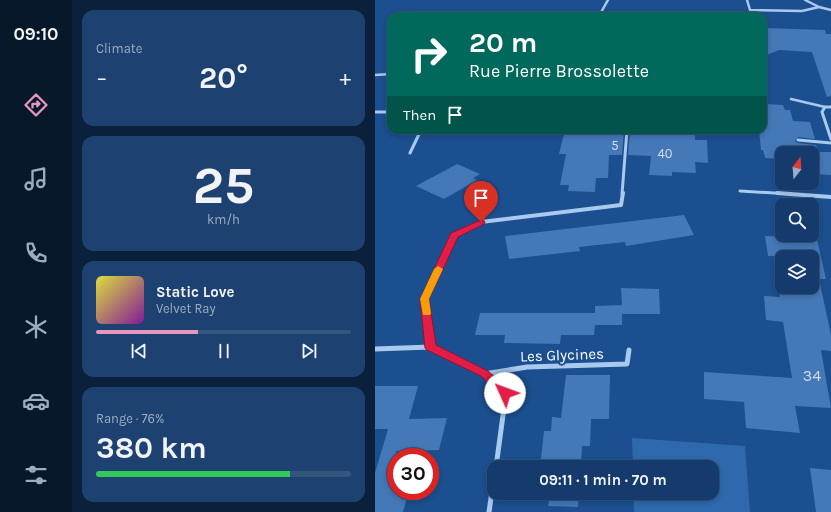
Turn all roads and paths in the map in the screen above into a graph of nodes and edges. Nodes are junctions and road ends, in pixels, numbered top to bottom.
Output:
1 (608, 0) edge
2 (747, 0) edge
3 (805, 0) edge
4 (819, 7) junction
5 (831, 10) edge
6 (601, 12) edge
7 (387, 74) edge
8 (375, 75) edge
9 (791, 99) dead end
10 (825, 107) junction
11 (831, 107) edge
12 (375, 112) edge
13 (387, 112) edge
14 (830, 133) edge
15 (419, 134) edge
16 (627, 134) edge
17 (799, 140) dead end
18 (831, 140) edge
19 (831, 143) edge
20 (410, 153) dead end
21 (740, 191) dead end
22 (831, 197) edge
23 (431, 348) junction
24 (375, 349) edge
25 (629, 350) dead end
26 (484, 374) junction
27 (496, 460) edge
28 (491, 500) edge
29 (489, 512) edge

1 - 6 street
2 - 4 street
3 - 4 street
4 - 5 street
7 - 8 street
9 - 10 lane
10 - 11 street
10 - 14 street
12 - 13 street
14 - 18 street
15 - 20 street
16 - 23 street
17 - 19 street
21 - 22 street
23 - 24 street
23 - 26 street
25 - 26 street, Les Glycines
26 - 27 street
28 - 29 street

